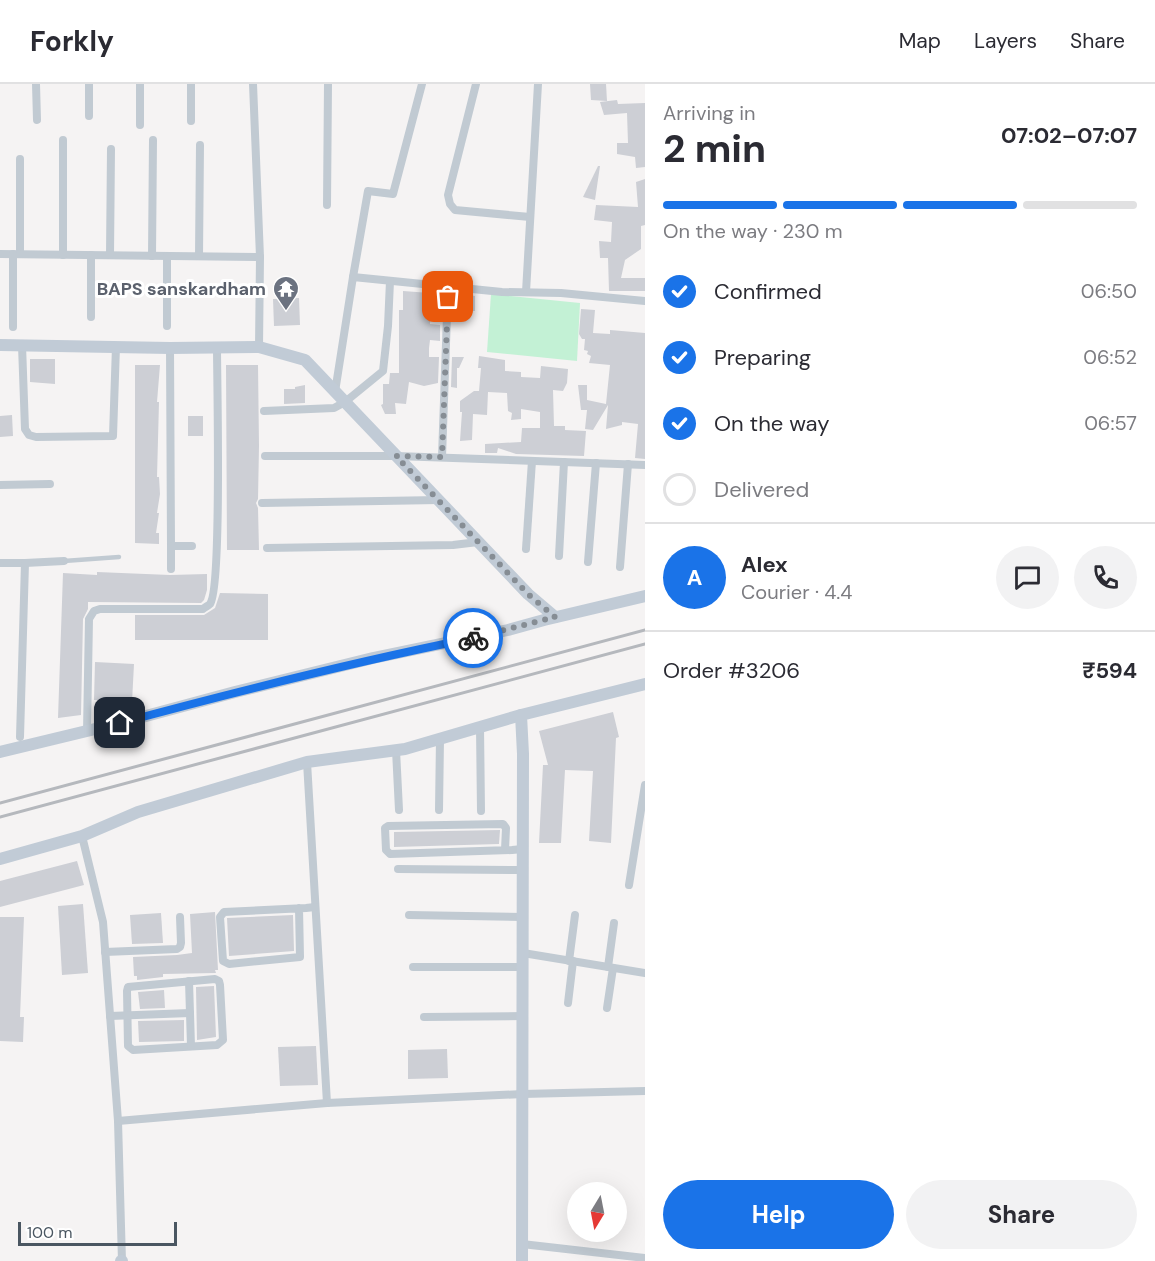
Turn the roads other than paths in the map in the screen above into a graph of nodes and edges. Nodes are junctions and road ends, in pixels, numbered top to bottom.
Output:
1 (36, 84) edge
2 (89, 84) edge
3 (140, 84) edge
4 (191, 84) edge
5 (252, 84) edge
6 (328, 84) edge
7 (422, 84) edge
8 (476, 84) edge
9 (538, 84) edge
10 (89, 116) dead end
11 (37, 120) dead end
12 (191, 121) dead end
13 (140, 125) dead end
14 (63, 140) dead end
15 (153, 140) dead end
16 (200, 145) dead end
17 (111, 149) dead end
18 (20, 159) dead end
19 (327, 205) dead end
20 (530, 217) junction
21 (0, 254) edge
22 (17, 254) junction
23 (63, 255) junction
24 (91, 255) junction
25 (111, 255) junction
26 (152, 256) junction
27 (167, 256) junction
28 (199, 256) junction
29 (260, 257) junction
30 (353, 277) junction
31 (390, 281) junction
32 (448, 287) junction
33 (526, 292) junction
34 (645, 301) edge
35 (91, 317) dead end
36 (167, 326) dead end
37 (13, 327) dead end
38 (0, 345) edge
39 (22, 345) junction
40 (116, 346) junction
41 (217, 347) junction
42 (259, 347) junction
43 (170, 348) junction
44 (335, 392) junction
45 (345, 402) junction
46 (264, 411) dead end
47 (265, 456) dead end
48 (396, 456) junction
49 (442, 457) junction
50 (532, 461) junction
51 (564, 462) junction
52 (596, 463) junction
53 (628, 464) junction
54 (645, 465) edge
55 (50, 484) dead end
56 (0, 485) edge
57 (439, 500) junction
58 (262, 503) dead end
59 (478, 542) junction
60 (171, 546) junction
61 (192, 546) dead end
62 (267, 548) dead end
63 (526, 549) dead end
64 (559, 556) dead end
65 (119, 557) dead end
66 (64, 561) joint
67 (588, 562) dead end
68 (0, 563) edge
69 (25, 563) junction
70 (620, 567) dead end
71 (171, 569) dead end
72 (645, 596) edge
73 (555, 617) junction
74 (645, 684) edge
75 (521, 715) junction
76 (480, 727) junction
77 (87, 731) junction
78 (20, 738) dead end
79 (440, 739) junction
80 (396, 750) junction
81 (0, 752) edge
82 (307, 762) junction
83 (645, 785) edge
84 (399, 810) dead end
85 (439, 810) dead end
86 (481, 811) dead end
87 (82, 836) junction
88 (523, 849) junction
89 (505, 850) junction
90 (0, 859) edge
91 (398, 869) dead end
92 (523, 870) junction
93 (629, 885) dead end
94 (315, 907) junction
95 (299, 908) junction
96 (409, 915) dead end
97 (575, 915) dead end
98 (180, 917) dead end
99 (523, 917) junction
100 (614, 923) dead end
101 (105, 952) junction
102 (523, 953) junction
103 (571, 961) junction
104 (413, 966) dead end
105 (523, 967) junction
106 (610, 968) junction
107 (645, 974) edge
108 (189, 981) junction
109 (568, 1003) dead end
110 (607, 1008) dead end
111 (190, 1013) junction
112 (110, 1016) junction
113 (127, 1016) junction
114 (523, 1016) junction
115 (424, 1017) dead end
116 (191, 1047) junction
117 (645, 1091) edge
118 (523, 1094) junction
119 (327, 1103) junction
120 (118, 1121) junction
121 (522, 1244) junction
122 (645, 1258) edge
123 (122, 1261) edge
124 (522, 1261) edge

1 - 11 street
2 - 10 street
3 - 13 street
4 - 12 street
5 - 29 street
6 - 19 street
7 - 30 street
8 - 20 street
9 - 20 street
14 - 23 street
15 - 26 street
16 - 28 street
17 - 25 street
18 - 22 street
20 - 33 street
21 - 22 street
22 - 23 street
22 - 37 street
23 - 24 street
24 - 25 street
24 - 35 street
25 - 26 street
26 - 27 street
27 - 28 street
27 - 36 street
28 - 29 street
29 - 42 street
30 - 31 street
30 - 44 street
31 - 32 street
31 - 45 street
32 - 33 street
32 - 49 street
33 - 34 street
38 - 39 street
39 - 40 street
39 - 40 street
40 - 43 street
41 - 42 street
41 - 43 street
41 - 77 street
42 - 44 street
43 - 60 street
44 - 45 street
45 - 46 street
45 - 48 street
47 - 48 street
48 - 49 street
48 - 57 street
49 - 50 street
50 - 51 street
50 - 63 street
51 - 52 street
51 - 64 street
52 - 53 street
52 - 67 street
53 - 54 street
53 - 70 street
55 - 56 street
57 - 58 street
57 - 59 street
59 - 62 street
59 - 73 street
60 - 61 street
60 - 71 street
65 - 66 lane
66 - 69 street
68 - 69 street
69 - 78 street
72 - 73 street
73 - 77 street
74 - 75 street
75 - 76 street
75 - 88 street
76 - 79 street
76 - 86 street
77 - 81 street
79 - 80 street
79 - 85 street
80 - 82 street
80 - 84 street
82 - 87 street
82 - 94 street
83 - 93 street
87 - 90 street
87 - 101 street
88 - 89 street
88 - 92 street
89 - 89 street
91 - 92 street
92 - 99 street
94 - 95 street
94 - 119 street
95 - 95 street
96 - 99 street
97 - 103 street
98 - 101 street
99 - 102 street
100 - 106 street
101 - 112 street
102 - 103 street
102 - 105 street
103 - 106 street
103 - 109 street
104 - 105 street
105 - 114 street
106 - 107 street
106 - 110 street
108 - 111 street
108 - 113 street
108 - 116 street
111 - 113 street
111 - 116 street
112 - 113 street
112 - 120 street
113 - 116 street
114 - 115 street
114 - 118 street
117 - 118 street
118 - 119 street
118 - 121 street
119 - 120 street
120 - 123 street
121 - 122 street
121 - 124 street

